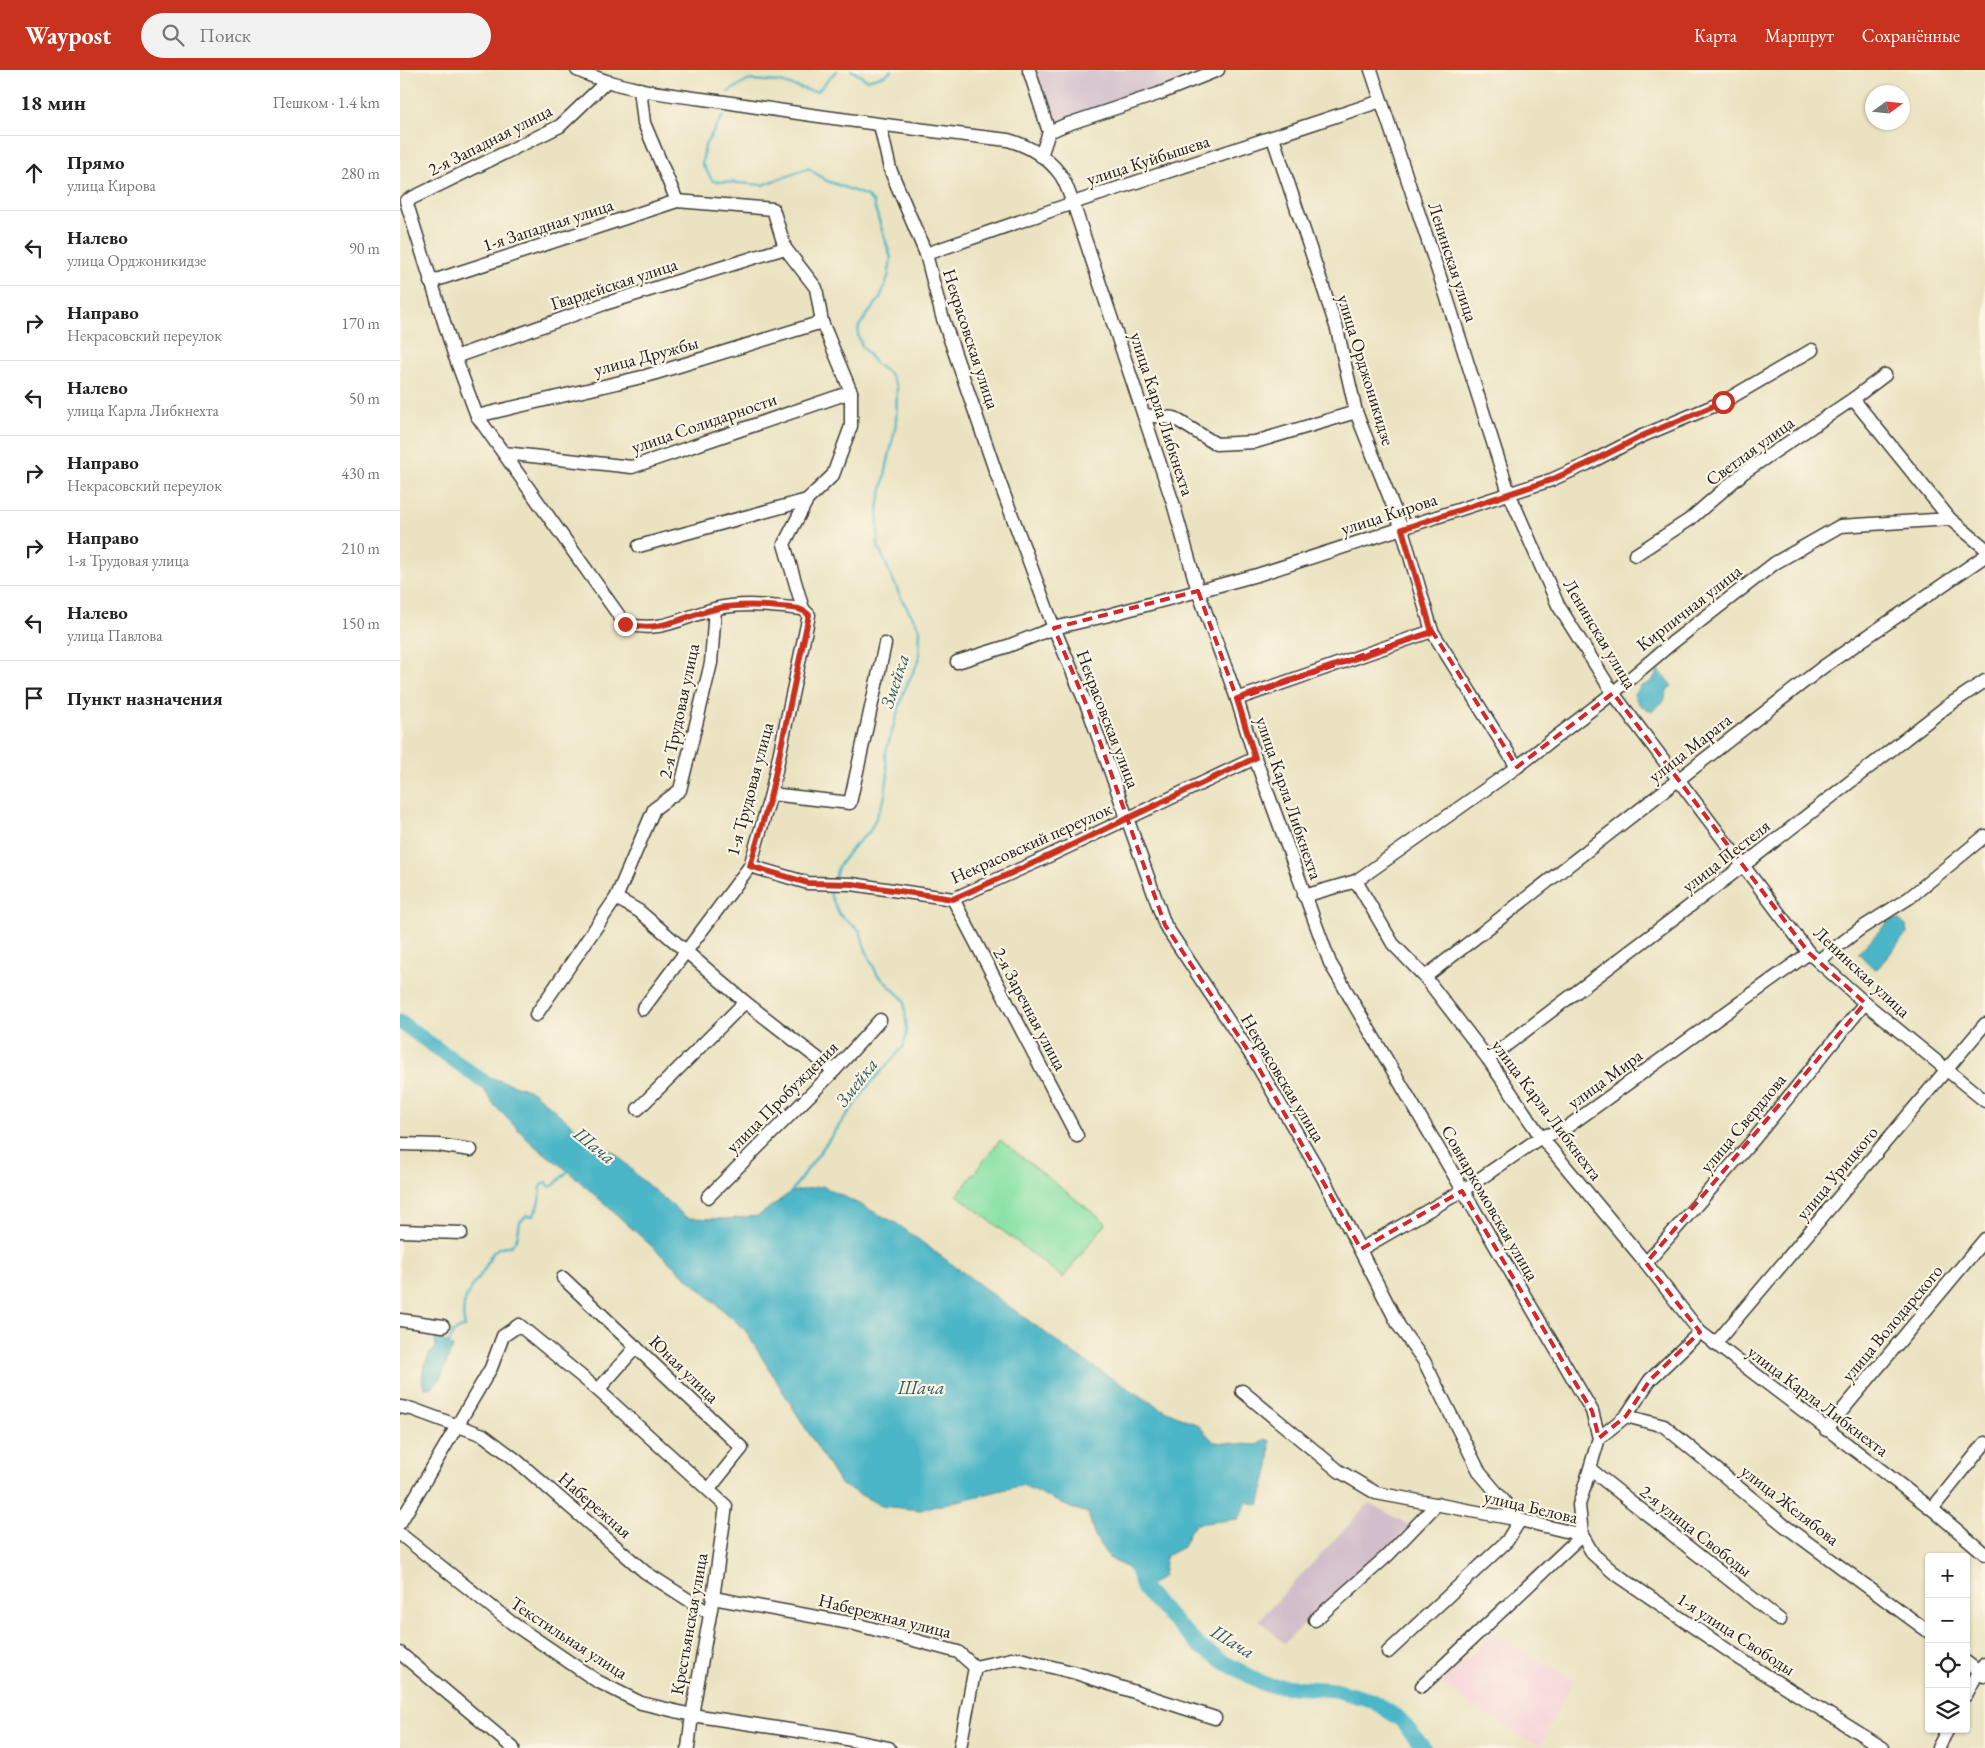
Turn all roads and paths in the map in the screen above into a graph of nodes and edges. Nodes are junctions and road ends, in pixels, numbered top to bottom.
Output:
1 (576, 70) edge
2 (1029, 70) edge
3 (1218, 70) edge
4 (1371, 70) edge
5 (606, 82) junction
6 (640, 89) junction
7 (1381, 101) junction
8 (880, 124) junction
9 (1049, 132) junction
10 (1273, 138) junction
11 (1041, 156) junction
12 (677, 201) junction
13 (1073, 202) junction
14 (785, 248) junction
15 (926, 254) junction
16 (430, 282) junction
17 (822, 322) junction
18 (1812, 350) dead end
19 (455, 357) junction
20 (1885, 375) dead end
21 (851, 392) junction
22 (1853, 399) junction
23 (1356, 412) junction
24 (1144, 415) junction
25 (477, 416) junction
26 (504, 453) junction
27 (1509, 493) junction
28 (807, 500) junction
29 (1950, 519) junction
30 (1402, 529) junction
31 (639, 546) dead end
32 (1985, 548) edge
33 (1635, 555) dead end
34 (1985, 556) edge
35 (1198, 591) junction
36 (715, 609) junction
37 (803, 609) junction
38 (1054, 628) junction
39 (1432, 632) junction
40 (885, 644) dead end
41 (957, 662) dead end
42 (1985, 681) edge
43 (1613, 693) junction
44 (1237, 699) junction
45 (1255, 758) junction
46 (1517, 767) junction
47 (1677, 780) junction
48 (771, 794) junction
49 (1127, 819) junction
50 (1985, 836) edge
51 (1744, 865) junction
52 (750, 866) junction
53 (1356, 881) junction
54 (1304, 896) junction
55 (616, 898) junction
56 (953, 899) junction
57 (687, 952) junction
58 (1813, 957) junction
59 (1425, 977) junction
60 (744, 1002) junction
61 (1865, 1003) junction
62 (643, 1009) dead end
63 (536, 1015) dead end
64 (880, 1020) dead end
65 (1985, 1024) edge
66 (1488, 1059) junction
67 (1948, 1070) junction
68 (834, 1071) junction
69 (1985, 1101) edge
70 (638, 1109) dead end
71 (1076, 1136) dead end
72 (1541, 1137) junction
73 (400, 1144) edge
74 (471, 1150) dead end
75 (1462, 1191) junction
76 (708, 1197) dead end
77 (400, 1231) edge
78 (461, 1233) dead end
79 (1985, 1238) edge
80 (1361, 1249) junction
81 (1646, 1263) junction
82 (563, 1278) dead end
83 (400, 1320) edge
84 (444, 1326) dead end
85 (1700, 1332) junction
86 (1716, 1344) junction
87 (636, 1347) junction
88 (598, 1390) junction
89 (1242, 1390) dead end
90 (400, 1407) edge
91 (1626, 1416) junction
92 (458, 1424) junction
93 (1826, 1430) junction
94 (1599, 1438) junction
95 (1985, 1443) edge
96 (1590, 1469) junction
97 (709, 1489) junction
98 (1437, 1504) junction
99 (1932, 1509) junction
100 (1520, 1520) junction
101 (400, 1523) edge
102 (400, 1534) edge
103 (1582, 1535) junction
104 (1985, 1554) edge
105 (713, 1598) junction
106 (709, 1613) junction
107 (1315, 1620) dead end
108 (1780, 1620) dead end
109 (1925, 1629) edge
110 (1388, 1652) dead end
111 (400, 1653) edge
112 (1970, 1664) edge
113 (974, 1666) junction
114 (1983, 1671) edge
115 (1422, 1686) dead end
116 (1970, 1689) edge
117 (692, 1715) junction
118 (1214, 1718) dead end
119 (1946, 1733) edge
120 (513, 1748) edge
121 (688, 1748) edge
122 (889, 1748) edge
123 (960, 1748) edge
124 (1883, 1748) edge
125 (1938, 1748) edge

1 - 5 street, улица Карла Либкнехта
2 - 9 street
3 - 9 street
4 - 7 street, Ленинская улица
5 - 6 street, улица Карла Либкнехта
5 - 16 street, 2-я Западная улица
6 - 8 street, улица Карла Либкнехта
6 - 12 street
7 - 10 street, улица Куйбышева
7 - 27 street, Ленинская улица
8 - 11 street, улица Карла Либкнехта
8 - 15 street, Некрасовская улица
9 - 11 street
10 - 13 street, улица Куйбышева
10 - 23 street, улица Орджоникидзе
11 - 13 street, улица Карла Либкнехта
12 - 14 street
12 - 16 street, 1-я Западная улица
13 - 15 street, улица Куйбышева
13 - 24 street, улица Карла Либкнехта
14 - 17 street
14 - 19 street, Гвардейская улица
15 - 38 street, Некрасовская улица
16 - 19 street
17 - 21 street
17 - 25 street, улица Дружбы
18 - 27 street, улица Кирова
19 - 25 street
20 - 22 street, Светлая улица
21 - 26 street, улица Солидарности
21 - 28 street
22 - 29 street
22 - 33 street, Светлая улица
23 - 24 street
23 - 30 street, улица Орджоникидзе
24 - 35 street, улица Карла Либкнехта
25 - 26 street
26 - 36 street
27 - 30 street, улица Кирова
27 - 43 street, Ленинская улица
28 - 31 street
28 - 37 street
29 - 32 street
29 - 43 street, Кирпичная улица
30 - 35 street, улица Кирова
30 - 39 street, улица Орджоникидзе
34 - 47 street, улица Марата
35 - 38 street, улица Кирова
35 - 44 street, улица Карла Либкнехта
36 - 37 street
36 - 55 street, 2-я Трудовая улица
37 - 48 street, 1-я Трудовая улица
38 - 41 street, улица Кирова
38 - 49 street, Некрасовская улица
39 - 44 street
39 - 46 street, улица Орджоникидзе
40 - 48 street
42 - 51 street, улица Пестеля
43 - 46 street, Кирпичная улица
43 - 47 street, Ленинская улица
44 - 45 street, улица Карла Либкнехта
45 - 49 street, Некрасовский переулок
45 - 54 street, улица Карла Либкнехта
46 - 53 street, Кирпичная улица
47 - 51 street, Ленинская улица
47 - 59 street, улица Марата
48 - 52 street, 1-я Трудовая улица
49 - 56 street, Некрасовский переулок
49 - 80 street, Некрасовская улица
50 - 58 street, улица Мира
51 - 58 street, Ленинская улица
51 - 66 street, улица Пестеля
52 - 56 street, Некрасовский переулок
52 - 57 street, 1-я Трудовая улица
53 - 54 street, улица Карла Либкнехта
53 - 59 street, улица Карла Либкнехта
54 - 75 street, Совнаркомовская улица
55 - 57 street
55 - 63 street, 2-я Трудовая улица
56 - 71 street, 2-я Заречная улица
57 - 60 street
57 - 62 street, 1-я Трудовая улица
58 - 61 street, Ленинская улица
58 - 72 street, улица Мира
59 - 66 street, улица Карла Либкнехта
60 - 68 street
60 - 70 street
61 - 67 street, Ленинская улица
61 - 81 street, улица Свердлова
64 - 68 street, улица Пробуждения
65 - 67 street, улица Урицкого
66 - 72 street, улица Карла Либкнехта
67 - 69 street, Ленинская улица
67 - 86 street, улица Урицкого
68 - 76 street, улица Пробуждения
72 - 75 street, улица Мира
72 - 81 street, улица Карла Либкнехта
73 - 74 street
75 - 80 street, улица Мира
75 - 94 street, Совнаркомовская улица
77 - 78 street
79 - 93 street, улица Володарского
80 - 100 street, Некрасовская улица
81 - 85 street, улица Карла Либкнехта
82 - 87 street, Юная улица
83 - 84 street
85 - 86 street, улица Карла Либкнехта
85 - 91 street
86 - 93 street, улица Карла Либкнехта
87 - 88 street
87 - 97 street, Юная улица
88 - 92 street
88 - 97 street
89 - 98 street, улица Белова
90 - 92 street, Набережная
91 - 94 street
91 - 109 street, улица Желябова
92 - 101 street
92 - 106 street, Набережная
93 - 99 street, улица Карла Либкнехта
94 - 96 street
95 - 99 street
96 - 103 street
96 - 108 street, 2-я улица Свободы
97 - 105 street, Крестьянская улица
98 - 100 street, улица Белова
98 - 107 street
99 - 104 street, улица Карла Либкнехта
100 - 103 street, улица Белова
100 - 110 street
102 - 117 street, Текстильная улица
103 - 115 street, улица Белова
103 - 124 street, 1-я улица Свободы
105 - 106 street, Крестьянская улица
105 - 113 street, Набережная улица
106 - 117 street, Крестьянская улица
111 - 120 street
112 - 114 street
113 - 118 street
113 - 123 street
114 - 116 street
117 - 121 street, Крестьянская улица
117 - 122 street, Текстильная улица
119 - 125 street

